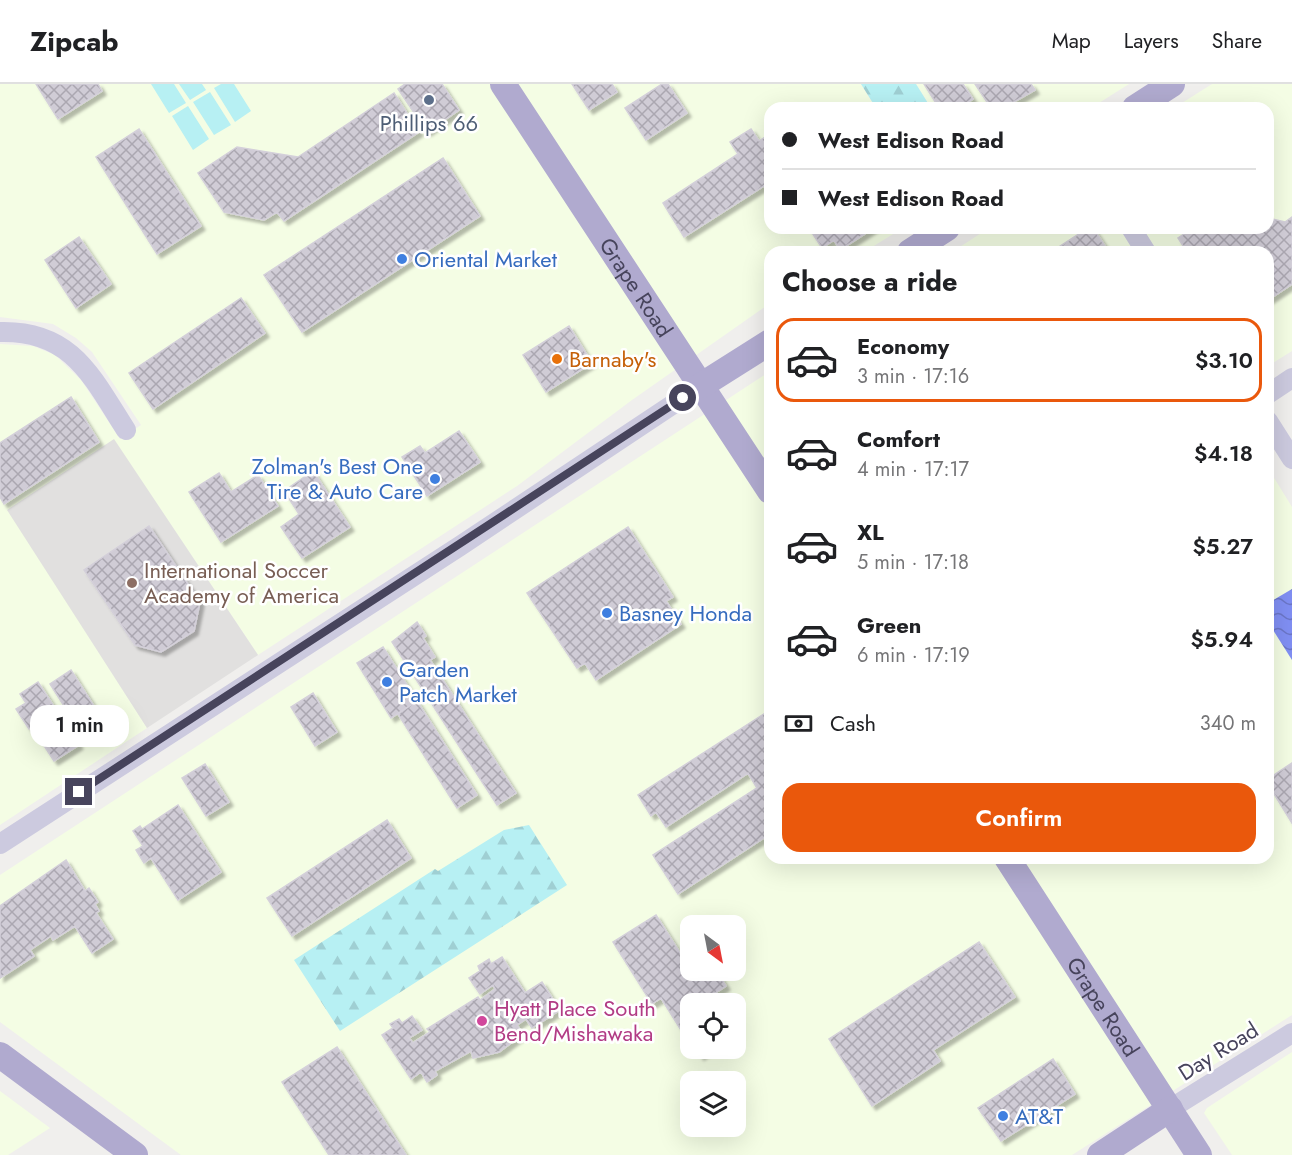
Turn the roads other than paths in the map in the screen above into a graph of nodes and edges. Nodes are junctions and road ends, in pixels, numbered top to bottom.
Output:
1 (503, 84) edge
2 (1172, 84) edge
3 (1144, 102) edge
4 (938, 234) edge
5 (919, 246) edge
6 (0, 332) edge
7 (764, 346) edge
8 (1292, 378) edge
9 (702, 385) junction
10 (1274, 390) edge
11 (126, 430) dead end
12 (1274, 430) edge
13 (1292, 459) edge
14 (764, 482) edge
15 (0, 844) edge
16 (1011, 864) edge
17 (1292, 1033) edge
18 (0, 1055) edge
19 (1170, 1109) junction
20 (135, 1155) edge
21 (1100, 1155) edge
22 (1199, 1155) edge

1 - 9 main road, Grape Road
2 - 3 main road
4 - 5 main road
6 - 11 street
7 - 9 main road
8 - 10 street
9 - 14 main road, Grape Road
9 - 15 street
12 - 13 street
16 - 19 main road, Grape Road
17 - 19 street, Day Road
18 - 20 main road
19 - 21 main road
19 - 22 main road, Grape Road

